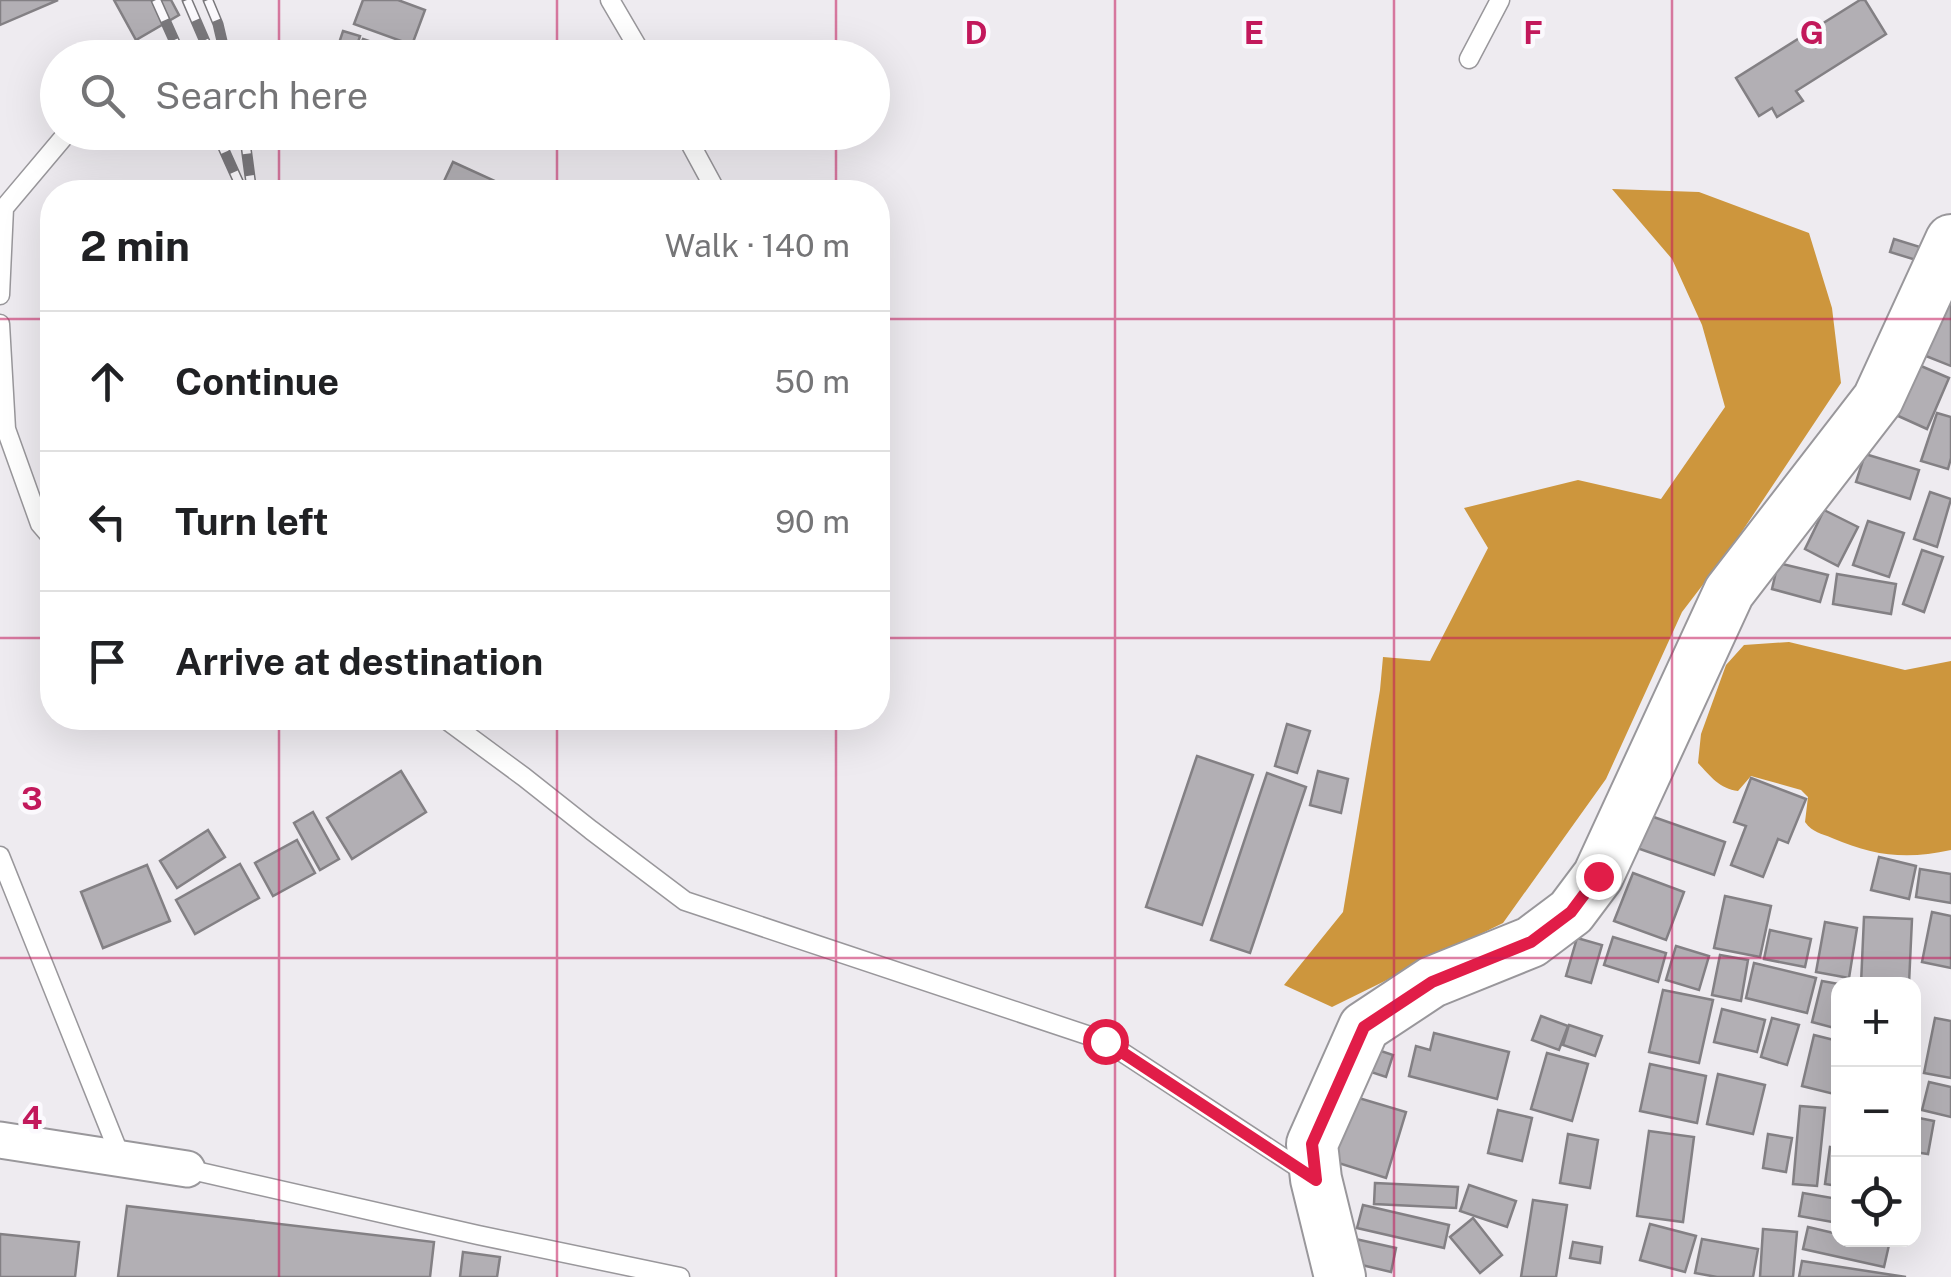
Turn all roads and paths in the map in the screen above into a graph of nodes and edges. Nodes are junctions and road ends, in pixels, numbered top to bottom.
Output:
1 (610, 0) edge
2 (1500, 0) edge
3 (633, 40) edge
4 (1469, 59) dead end
5 (53, 150) edge
6 (694, 150) edge
7 (710, 180) edge
8 (1951, 240) edge
9 (0, 295) edge
10 (0, 324) edge
11 (40, 524) edge
12 (461, 730) edge
13 (0, 856) edge
14 (0, 1140) edge
15 (120, 1158) junction
16 (187, 1169) joint
17 (1316, 1180) junction
18 (680, 1277) edge
19 (1340, 1277) edge

1 - 3 lane
2 - 4 lane
5 - 9 lane
6 - 7 lane
8 - 17 street
10 - 11 lane
12 - 17 lane
13 - 15 lane
14 - 15 street
15 - 16 street
16 - 18 lane
17 - 19 street

